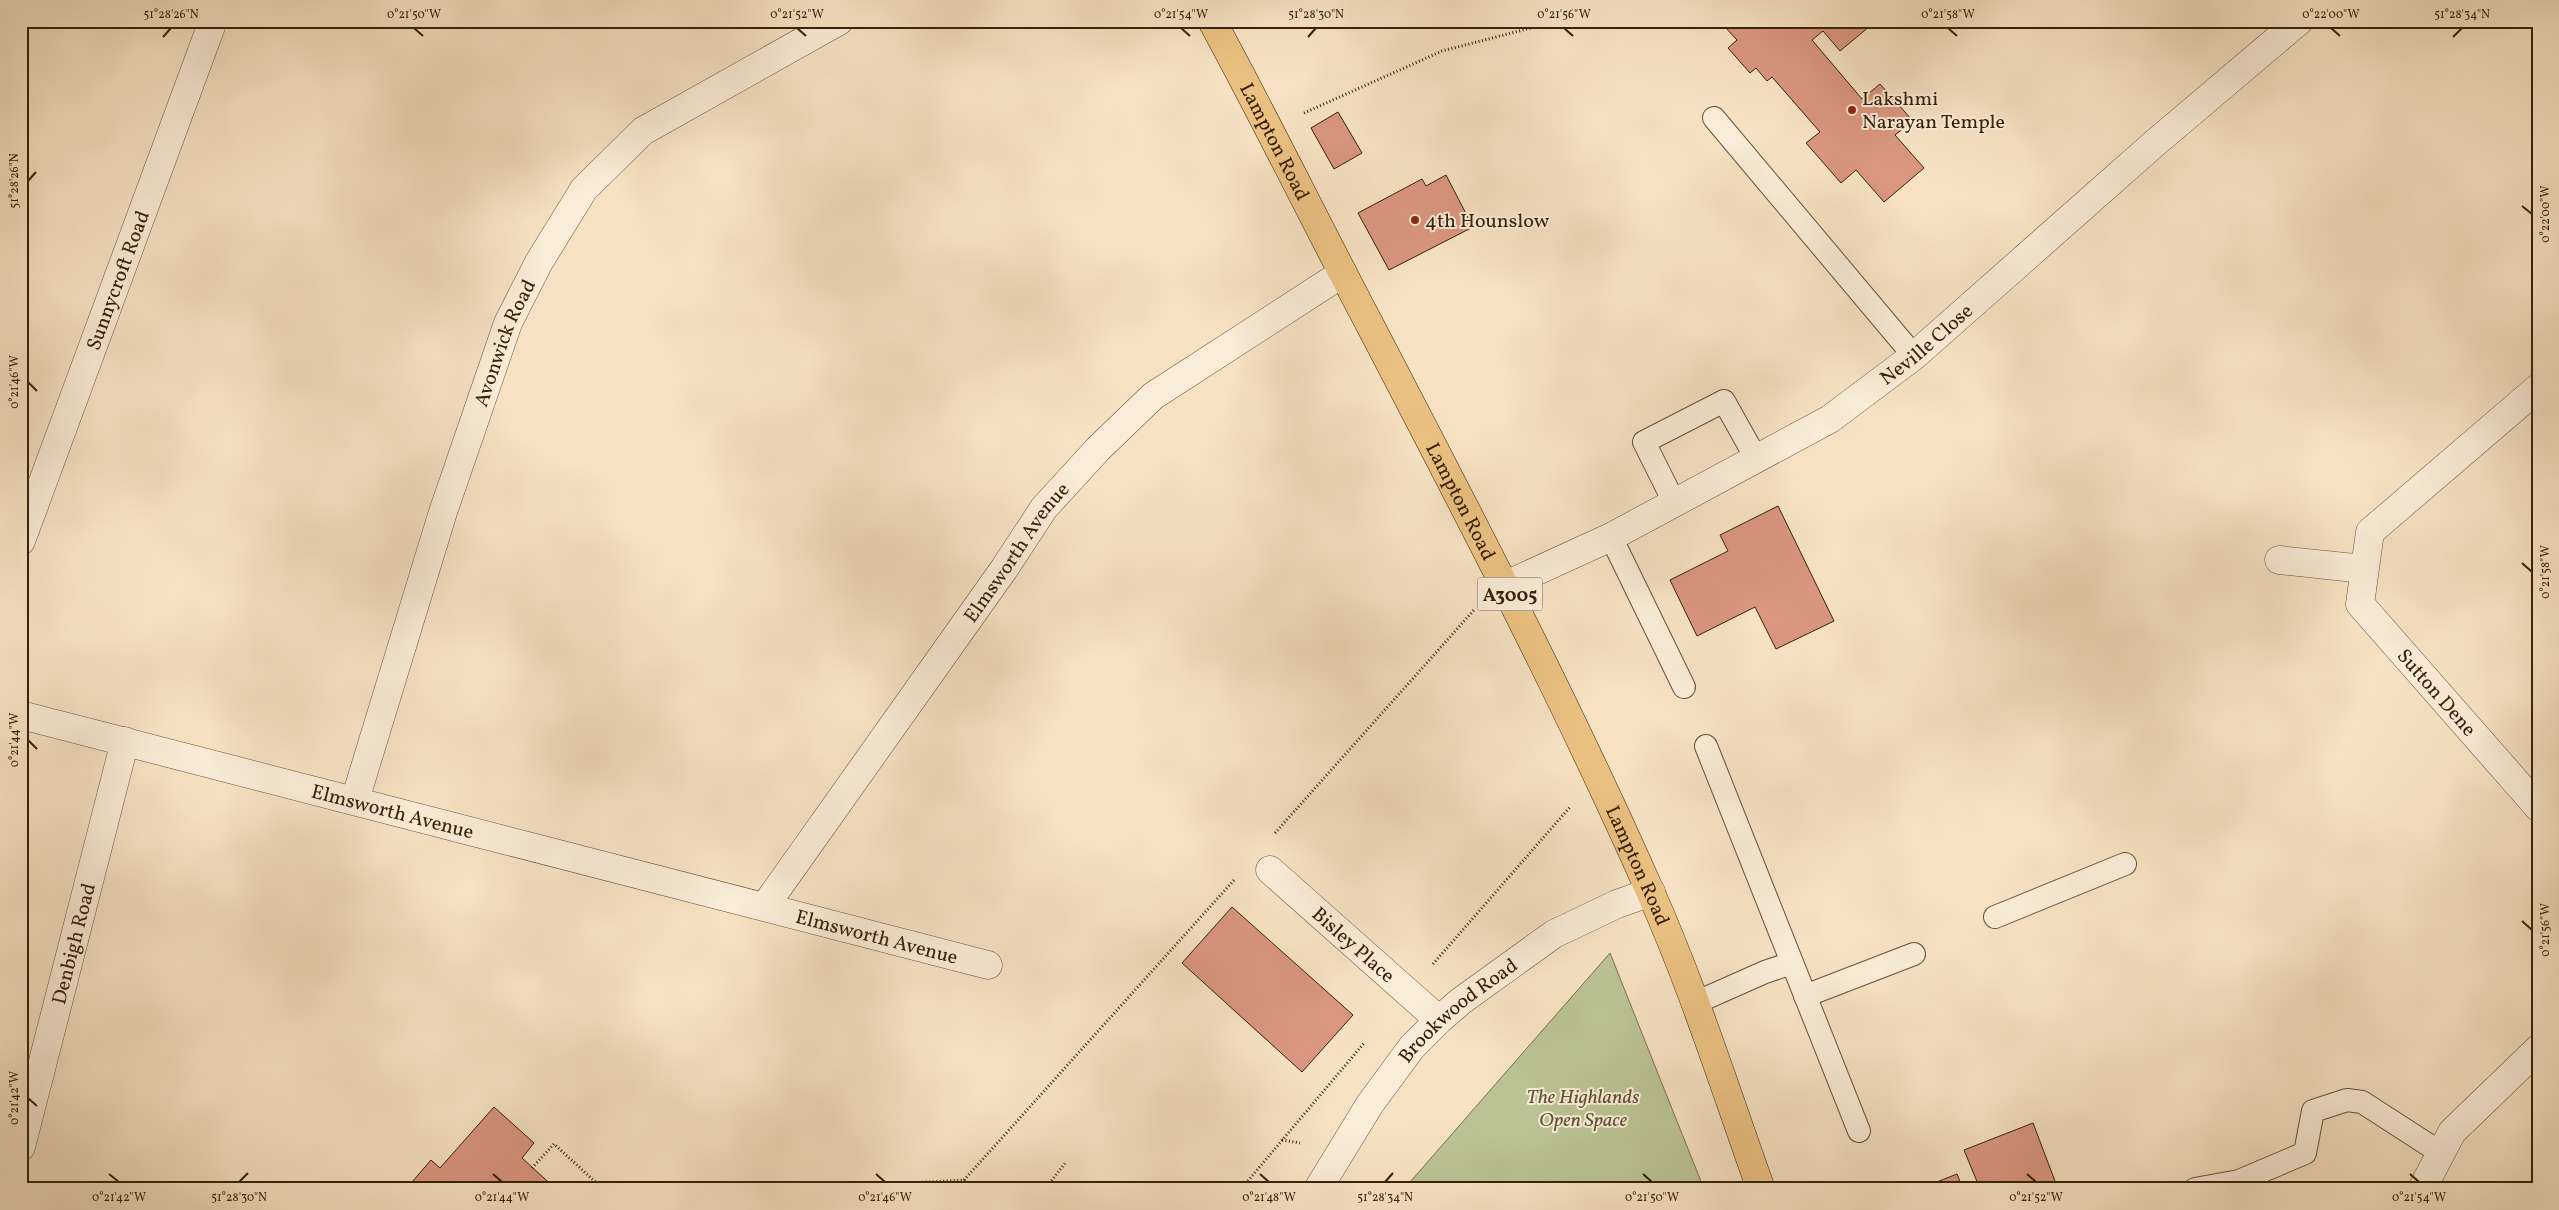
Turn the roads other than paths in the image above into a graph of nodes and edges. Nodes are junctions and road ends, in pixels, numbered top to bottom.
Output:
1 (213, 21) edge
2 (839, 21) edge
3 (1212, 21) edge
4 (2295, 22) edge
5 (1714, 118) dead end
6 (1343, 273) junction
7 (1914, 356) junction
8 (2538, 388) edge
9 (1757, 460) junction
10 (1675, 504) junction
11 (1611, 537) junction
12 (21, 541) edge
13 (2279, 560) dead end
14 (2364, 569) junction
15 (1506, 585) junction
16 (1684, 687) dead end
17 (21, 715) edge
18 (125, 741) junction
19 (1706, 746) dead end
20 (355, 800) junction
21 (2538, 807) edge
22 (2125, 864) dead end
23 (1270, 870) dead end
24 (1651, 892) junction
25 (765, 906) junction
26 (1995, 917) dead end
27 (1914, 954) dead end
28 (1792, 963) junction
29 (988, 965) dead end
30 (1805, 996) junction
31 (1695, 1003) junction
32 (1439, 1020) junction
33 (2538, 1049) edge
34 (1859, 1131) dead end
35 (21, 1147) edge
36 (2441, 1153) junction
37 (1318, 1189) edge
38 (1761, 1189) edge
39 (2195, 1189) edge
40 (2422, 1189) edge

1 - 12 street, Sunnycroft Road
2 - 20 street, Avonwick Road
3 - 6 main road, Lampton Road / A3005
4 - 7 street, Neville Close
5 - 7 lane
6 - 15 main road, Lampton Road / A3005
6 - 25 street, Elmsworth Avenue
7 - 9 street, Neville Close
8 - 14 street, Sutton Dene
9 - 10 street, Neville Close
9 - 10 lane
10 - 11 street, Neville Close
11 - 15 street, Neville Close
11 - 16 lane
13 - 14 street
14 - 21 street, Sutton Dene
15 - 24 main road, Lampton Road / A3005
17 - 18 street, Elmsworth Avenue
18 - 20 street, Elmsworth Avenue
18 - 35 street, Denbigh Road
19 - 28 lane
20 - 25 street, Elmsworth Avenue
22 - 26 lane
23 - 32 street, Bisley Place
24 - 31 main road, Lampton Road / A3005
24 - 32 street, Brookwood Road
25 - 29 street, Elmsworth Avenue
27 - 30 lane
28 - 30 lane
28 - 31 lane
30 - 34 lane
31 - 38 main road, Lampton Road / A3005
32 - 37 street, Brookwood Road
33 - 36 street
36 - 39 lane
36 - 40 street

